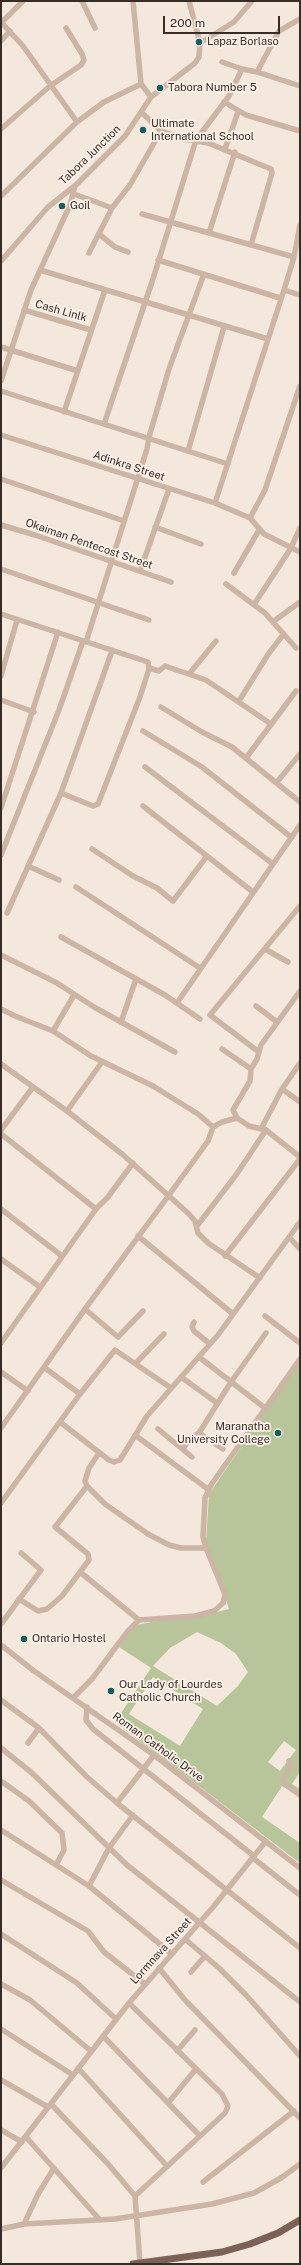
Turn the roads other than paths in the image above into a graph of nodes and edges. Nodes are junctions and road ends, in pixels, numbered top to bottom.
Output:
1 (23, 1) edge
2 (82, 1) edge
3 (133, 1) edge
4 (188, 1) edge
5 (252, 1) edge
6 (300, 19) edge
7 (1, 22) edge
8 (66, 28) dead end
9 (95, 28) dead end
10 (10, 31) junction
11 (1, 42) edge
12 (200, 43) junction
13 (222, 62) dead end
14 (242, 69) junction
15 (257, 72) junction
16 (141, 84) junction
17 (50, 86) junction
18 (300, 86) edge
19 (151, 97) junction
20 (224, 102) junction
21 (141, 112) junction
22 (238, 112) junction
23 (77, 122) junction
24 (1, 129) edge
25 (161, 131) junction
26 (300, 131) edge
27 (196, 140) junction
28 (225, 149) junction
29 (235, 152) junction
30 (76, 185) junction
31 (74, 194) junction
32 (1, 196) edge
33 (112, 208) junction
34 (142, 214) dead end
35 (170, 220) junction
36 (300, 225) edge
37 (209, 233) junction
38 (99, 234) junction
39 (251, 245) junction
40 (128, 252) dead end
41 (89, 253) dead end
42 (294, 257) junction
43 (158, 260) junction
44 (1, 261) edge
45 (40, 270) junction
46 (204, 274) junction
47 (105, 290) junction
48 (284, 290) junction
49 (300, 295) edge
50 (280, 298) junction
51 (146, 300) junction
52 (24, 310) junction
53 (188, 314) junction
54 (224, 327) junction
55 (91, 330) junction
56 (268, 339) junction
57 (1, 347) edge
58 (12, 351) junction
59 (78, 371) junction
60 (1, 381) edge
61 (300, 386) edge
62 (1, 391) edge
63 (64, 412) junction
64 (104, 424) junction
65 (1, 435) edge
66 (149, 437) junction
67 (188, 451) junction
68 (228, 464) junction
69 (1, 479) edge
70 (136, 480) junction
71 (169, 489) junction
72 (215, 503) junction
73 (250, 518) junction
74 (124, 521) junction
75 (1, 525) edge
76 (155, 527) junction
77 (300, 528) edge
78 (258, 529) junction
79 (201, 544) dead end
80 (290, 548) junction
81 (300, 552) edge
82 (111, 561) junction
83 (1, 569) edge
84 (140, 571) junction
85 (234, 573) dead end
86 (171, 582) dead end
87 (226, 584) dead end
88 (99, 601) junction
89 (300, 602) edge
90 (255, 603) junction
91 (1, 614) edge
92 (17, 620) junction
93 (149, 620) dead end
94 (274, 621) junction
95 (58, 632) junction
96 (283, 635) junction
97 (85, 641) junction
98 (216, 641) dead end
99 (296, 648) dead end
100 (112, 651) junction
101 (150, 668) junction
102 (189, 674) junction
103 (1, 676) edge
104 (296, 691) dead end
105 (1, 700) edge
106 (239, 701) junction
107 (161, 707) dead end
108 (34, 712) junction
109 (271, 724) junction
110 (143, 731) dead end
111 (300, 754) edge
112 (246, 758) junction
113 (145, 767) dead end
114 (277, 782) junction
115 (62, 793) junction
116 (300, 802) edge
117 (143, 806) dead end
118 (1, 808) edge
119 (300, 826) edge
120 (291, 837) junction
121 (92, 849) dead end
122 (1, 856) edge
123 (207, 856) junction
124 (273, 864) junction
125 (28, 866) junction
126 (59, 880) dead end
127 (76, 887) dead end
128 (253, 892) junction
129 (300, 906) edge
130 (7, 913) dead end
131 (298, 914) edge
132 (61, 937) dead end
133 (265, 949) junction
134 (1, 955) edge
135 (288, 962) dead end
136 (200, 968) junction
137 (136, 979) junction
138 (300, 991) edge
139 (74, 995) junction
140 (177, 1003) junction
141 (256, 1006) dead end
142 (1, 1009) edge
143 (200, 1020) dead end
144 (121, 1022) junction
145 (276, 1022) junction
146 (53, 1031) junction
147 (222, 1049) dead end
148 (175, 1052) dead end
149 (259, 1052) junction
150 (102, 1062) junction
151 (300, 1063) edge
152 (1, 1064) edge
153 (251, 1069) junction
154 (33, 1087) junction
155 (282, 1089) junction
156 (300, 1102) edge
157 (67, 1111) junction
158 (237, 1118) junction
159 (213, 1128) junction
160 (1, 1130) edge
161 (264, 1130) junction
162 (1, 1134) edge
163 (300, 1158) edge
164 (133, 1163) junction
165 (170, 1196) junction
166 (1, 1209) edge
167 (96, 1209) junction
168 (300, 1222) edge
169 (197, 1226) junction
170 (138, 1236) junction
171 (289, 1237) junction
172 (300, 1249) edge
173 (62, 1256) junction
174 (225, 1256) junction
175 (1, 1259) edge
176 (260, 1278) junction
177 (40, 1287) junction
178 (85, 1309) junction
179 (142, 1312) dead end
180 (233, 1314) junction
181 (265, 1316) dead end
182 (194, 1322) dead end
183 (266, 1333) dead end
184 (164, 1334) dead end
185 (1, 1343) edge
186 (300, 1343) edge
187 (210, 1344) junction
188 (199, 1357) junction
189 (300, 1359) edge
190 (136, 1363) junction
191 (45, 1368) junction
192 (1, 1372) edge
193 (182, 1377) junction
194 (231, 1382) junction
195 (171, 1388) junction
196 (28, 1391) junction
197 (80, 1394) junction
198 (217, 1403) junction
199 (265, 1408) junction
200 (60, 1422) junction
201 (1, 1428) edge
202 (158, 1429) dead end
203 (199, 1432) junction
204 (135, 1435) junction
205 (183, 1449) junction
206 (223, 1449) dead end
207 (99, 1453) junction
208 (192, 1457) dead end
209 (87, 1486) junction
210 (209, 1490) junction
211 (1, 1504) edge
212 (206, 1548) junction
213 (21, 1553) dead end
214 (80, 1572) junction
215 (19, 1599) junction
216 (139, 1620) junction
217 (1, 1624) edge
218 (1, 1645) edge
219 (74, 1697) junction
220 (1, 1700) edge
221 (87, 1708) junction
222 (39, 1728) junction
223 (28, 1743) dead end
224 (1, 1748) edge
225 (154, 1755) junction
226 (289, 1761) dead end
227 (143, 1768) junction
228 (1, 1781) edge
229 (300, 1794) edge
230 (117, 1803) junction
231 (133, 1815) junction
232 (1, 1830) edge
233 (266, 1841) junction
234 (109, 1848) junction
235 (254, 1857) junction
236 (56, 1865) junction
237 (300, 1867) edge
238 (1, 1880) edge
239 (89, 1886) junction
240 (228, 1890) junction
241 (300, 1895) edge
242 (200, 1921) junction
243 (1, 1934) edge
244 (185, 1939) junction
245 (300, 1948) edge
246 (172, 1954) junction
247 (205, 1956) junction
248 (159, 1968) junction
249 (191, 1972) dead end
250 (1, 1984) edge
251 (144, 1984) junction
252 (300, 2002) edge
253 (129, 2003) junction
254 (116, 2019) junction
255 (1, 2029) edge
256 (195, 2030) dead end
257 (103, 2036) junction
258 (91, 2051) junction
259 (177, 2051) junction
260 (300, 2056) edge
261 (78, 2068) junction
262 (196, 2069) junction
263 (73, 2075) junction
264 (1, 2080) edge
265 (168, 2103) junction
266 (49, 2106) junction
267 (294, 2111) junction
268 (300, 2118) edge
269 (1, 2130) edge
270 (200, 2136) junction
271 (24, 2140) junction
272 (300, 2164) edge
273 (166, 2166) junction
274 (1, 2168) edge
275 (54, 2168) junction
276 (203, 2182) dead end
277 (135, 2196) junction
278 (135, 2216) junction
279 (100, 2220) junction
280 (300, 2220) edge
281 (24, 2224) junction
282 (1, 2229) edge
283 (156, 2263) edge
284 (137, 2264) edge

1 - 7 street
2 - 9 street
3 - 16 street
4 - 12 street
5 - 12 street
6 - 15 street
7 - 10 street
8 - 17 street
10 - 11 street
10 - 17 street
12 - 19 street, Tabora Junction
13 - 14 street
14 - 15 street
14 - 20 street
15 - 18 street
16 - 19 street
16 - 23 street
17 - 23 street
17 - 24 street
19 - 21 street, Tabora Junction
20 - 22 street
20 - 27 street
21 - 25 street
21 - 30 street, Tabora Junction
22 - 26 street
22 - 28 street
23 - 32 street
25 - 27 street
25 - 33 street
27 - 28 street
27 - 35 street
28 - 29 street
29 - 37 street
29 - 39 street
30 - 31 street
30 - 44 street, Tabora Junction
31 - 33 street
31 - 45 street
33 - 38 street
34 - 35 street
35 - 37 street
35 - 43 street
36 - 42 street
37 - 39 street
38 - 40 street
38 - 41 street
39 - 42 street
42 - 48 street
43 - 46 street
43 - 51 street
45 - 47 street
45 - 52 street
46 - 50 street
46 - 53 street
47 - 51 street
47 - 55 street
48 - 49 street
48 - 50 street
50 - 56 street
51 - 53 street
51 - 64 street
52 - 55 street, Cash Linlk
52 - 58 street
53 - 54 street
53 - 66 street
54 - 56 street
54 - 67 street
55 - 59 street
56 - 68 street
57 - 58 street
58 - 59 street
58 - 60 street
59 - 63 street
61 - 73 street
62 - 63 street
63 - 64 street
64 - 66 street
65 - 70 street, Adinkra Street
66 - 67 street
66 - 70 street
67 - 68 street
68 - 72 street
69 - 74 street
70 - 71 street, Adinkra Street
70 - 74 street
71 - 72 street, Adinkra Street
71 - 76 street
72 - 73 street, Adinkra Street
73 - 78 street
74 - 82 street
75 - 82 street, Okaiman Pentecost Street
76 - 79 street
76 - 84 street
77 - 80 street
78 - 80 street
78 - 85 street
80 - 81 street
80 - 90 street
82 - 84 street, Okaiman Pentecost Street
82 - 88 street
83 - 88 street
84 - 86 street, Okaiman Pentecost Street
87 - 90 street
88 - 93 street
88 - 97 street
89 - 94 street
90 - 94 street
91 - 92 street
92 - 95 street
92 - 103 street
94 - 96 street
95 - 97 street
95 - 108 street
96 - 99 street
96 - 106 street
97 - 100 street
97 - 122 street
98 - 102 street
100 - 101 street
100 - 115 street
101 - 102 street
101 - 115 street
102 - 106 street
104 - 109 street
105 - 108 street
106 - 109 street
107 - 112 street
108 - 118 street
109 - 112 street
110 - 120 street
111 - 114 street
112 - 114 street
113 - 124 street
114 - 116 street
115 - 125 street
117 - 123 street
119 - 120 street
120 - 124 street
121 - 123 street
123 - 128 street
124 - 128 street
125 - 126 street
125 - 130 street
127 - 136 street
128 - 136 street
129 - 131 street
131 - 133 street
132 - 137 street
133 - 135 street
133 - 149 street
134 - 139 street
136 - 140 street
137 - 140 street
137 - 144 street
138 - 145 street
139 - 144 street
139 - 146 street
140 - 143 street
141 - 145 street
142 - 146 street
144 - 148 street
145 - 149 street
146 - 150 street
147 - 153 street
149 - 153 street
150 - 157 street
150 - 159 street
151 - 155 street
152 - 154 street
153 - 158 street
154 - 157 street
154 - 160 street
155 - 156 street
155 - 161 street
157 - 164 street
158 - 159 street
158 - 161 street
159 - 165 street
161 - 163 street
161 - 169 street
162 - 167 street
163 - 174 street
164 - 165 street
164 - 167 street
165 - 169 street
165 - 170 street
166 - 173 street
167 - 173 street
168 - 171 street
169 - 174 street
170 - 178 street
170 - 180 street
171 - 172 street
171 - 176 street
173 - 177 street
174 - 176 street
175 - 177 street
176 - 180 street
177 - 185 street
178 - 179 street
178 - 191 street
180 - 187 street
181 - 186 street
182 - 187 street
183 - 194 street
184 - 190 street
187 - 188 street
188 - 193 street
188 - 194 street
189 - 199 street
190 - 195 street
190 - 197 street
191 - 196 street
191 - 197 street
192 - 196 street
193 - 195 street
193 - 198 street
194 - 198 street
194 - 199 street
195 - 204 street
196 - 201 street
197 - 200 street
198 - 203 street
199 - 210 street
200 - 207 street
200 - 211 street
202 - 205 street
203 - 205 street
203 - 206 street
204 - 207 street
204 - 210 street
205 - 208 street
207 - 209 street
209 - 212 street
209 - 214 street
210 - 212 street
212 - 216 street
213 - 215 street
214 - 215 street
214 - 216 street
215 - 217 street
216 - 219 street
218 - 219 street, Roman Catholic Drive
219 - 221 street, Roman Catholic Drive
220 - 222 street
221 - 225 street, Roman Catholic Drive
221 - 227 street
222 - 223 street
222 - 230 street
224 - 234 street
225 - 227 street
225 - 233 street, Roman Catholic Drive
226 - 229 street
227 - 230 street
227 - 235 street
228 - 236 street
230 - 231 street
231 - 234 street
231 - 240 street
232 - 236 street
233 - 235 street, Lormnava Street
233 - 237 street, Roman Catholic Drive
234 - 239 street
234 - 242 street
235 - 240 street, Lormnava Street
235 - 241 street
236 - 239 street
238 - 251 street
239 - 246 street
240 - 242 street, Lormnava Street
240 - 245 street
242 - 244 street, Lormnava Street
242 - 252 street
243 - 254 street
244 - 246 street, Lormnava Street
244 - 247 street
246 - 248 street, Lormnava Street
247 - 249 street
247 - 260 street
248 - 251 street, Lormnava Street
248 - 267 street
250 - 258 street
251 - 253 street, Lormnava Street
253 - 254 street, Lormnava Street
253 - 259 street
254 - 257 street, Lormnava Street
255 - 263 street
256 - 259 street
257 - 258 street, Lormnava Street
257 - 265 street
258 - 261 street, Lormnava Street
259 - 262 street
261 - 263 street, Lormnava Street
261 - 273 street
262 - 265 street
262 - 270 street
263 - 266 street, Lormnava Street
264 - 266 street
265 - 270 street
266 - 271 street, Lormnava Street
266 - 277 street
267 - 268 street
267 - 276 street
269 - 271 street
270 - 273 street
271 - 274 street, Lormnava Street
271 - 275 street
272 - 278 street
273 - 277 street
275 - 279 street
275 - 281 street
277 - 278 street
278 - 279 street
278 - 284 street
279 - 281 street
280 - 283 main road
281 - 282 street
283 - 284 main road

